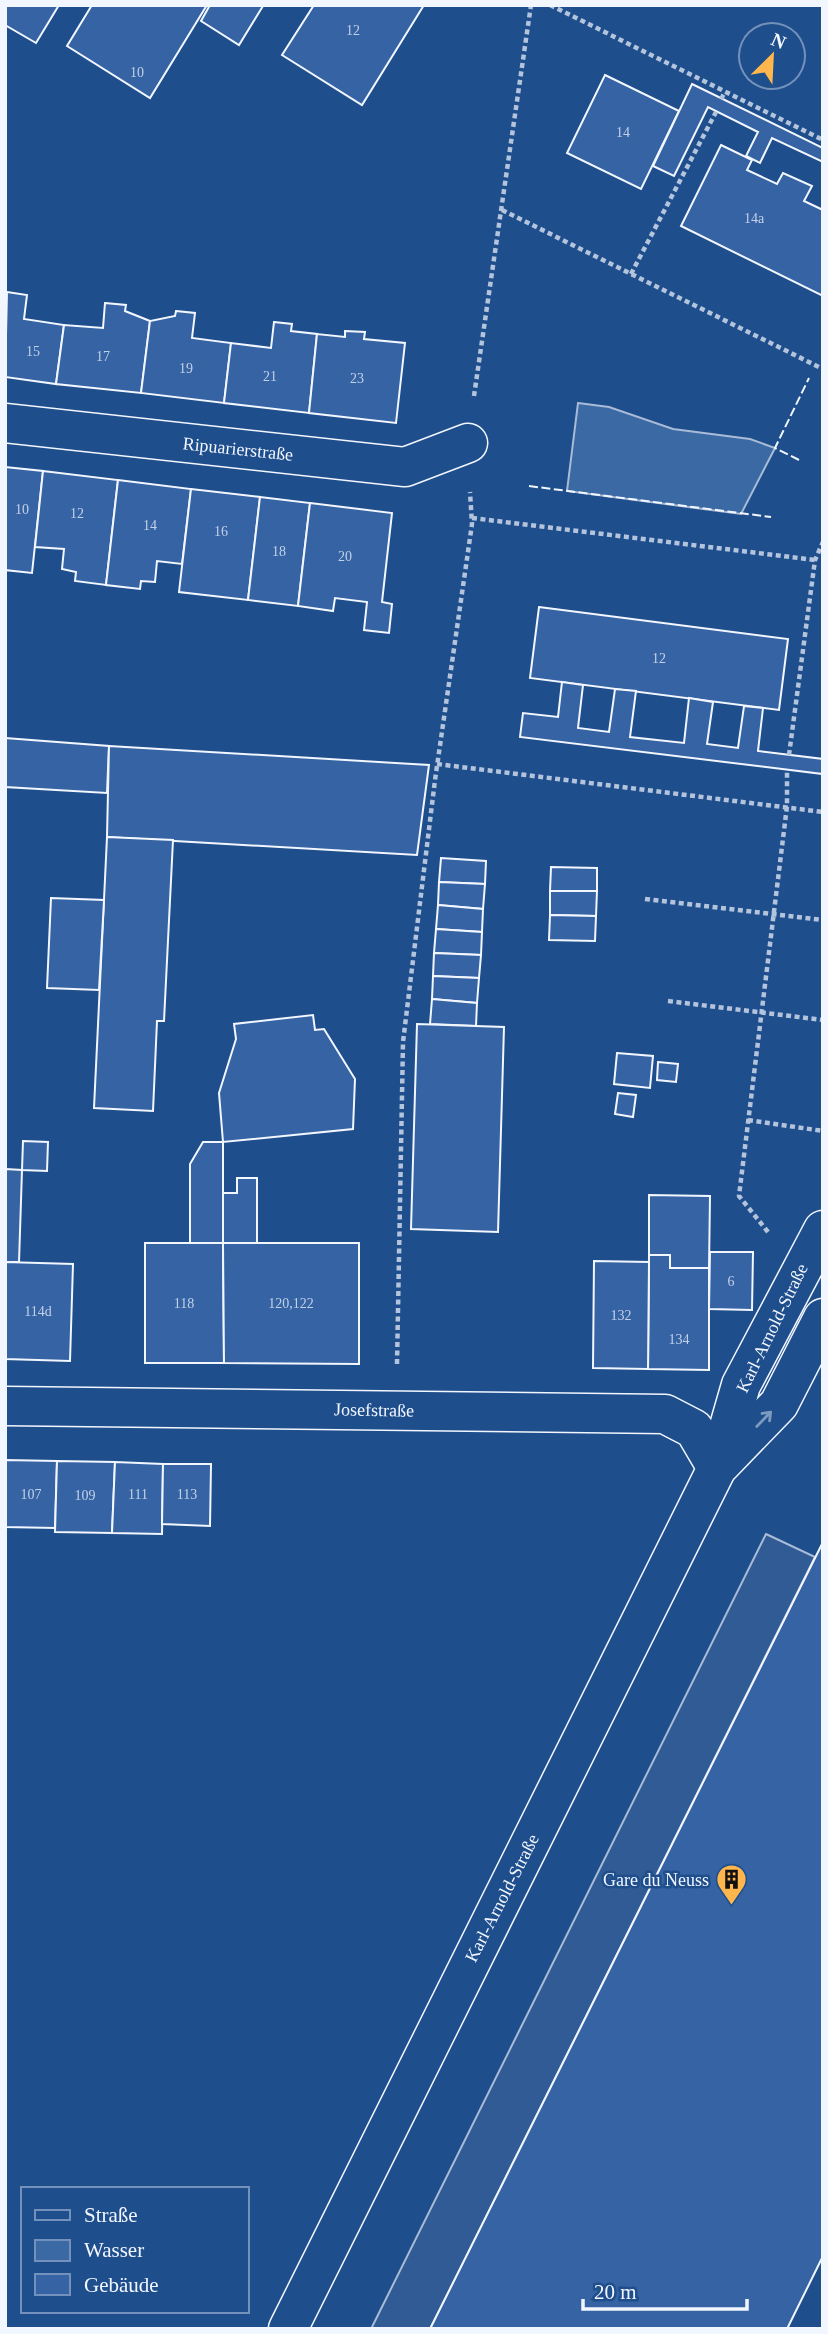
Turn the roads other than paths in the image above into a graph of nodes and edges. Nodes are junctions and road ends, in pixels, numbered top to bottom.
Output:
1 (5, 423) edge
2 (468, 443) dead end
3 (823, 1230) edge
4 (823, 1318) edge
5 (5, 1406) edge
6 (717, 1468) junction
7 (288, 2329) edge

1 - 2 street, Ripuarierstraße
3 - 6 street, Karl-Arnold-Straße
6 -> 4 street, Karl-Arnold-Straße
5 - 6 street, Josefstraße
6 - 7 street, Karl-Arnold-Straße

